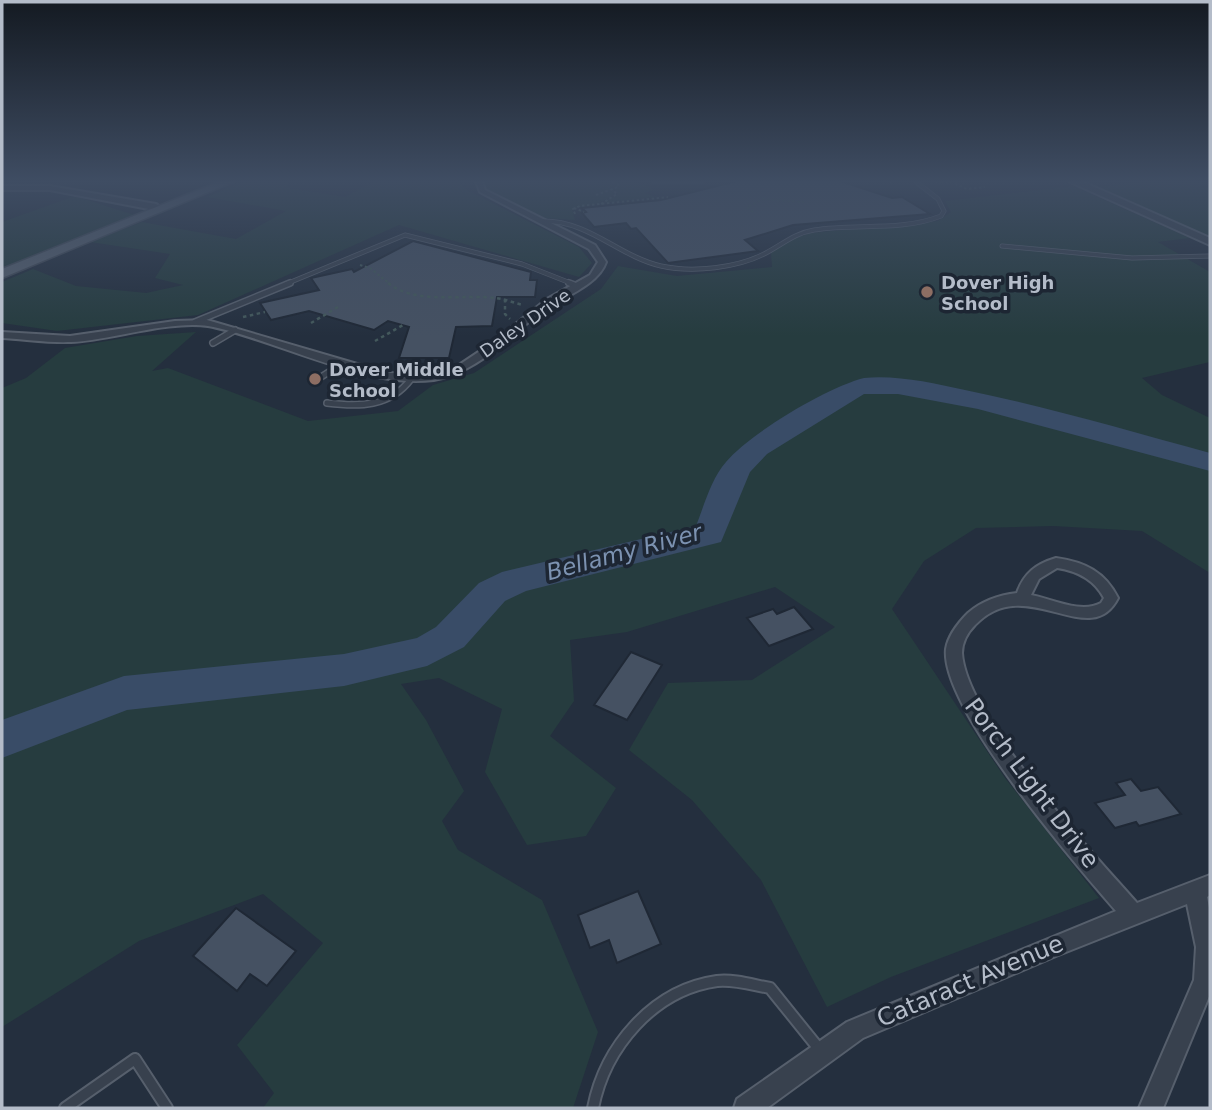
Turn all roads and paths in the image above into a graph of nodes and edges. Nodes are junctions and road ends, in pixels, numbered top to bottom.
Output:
1 (102, 233) edge
2 (566, 233) edge
3 (594, 233) edge
4 (800, 233) edge
5 (1189, 233) edge
6 (1210, 242) edge
7 (1002, 246) dead end
8 (1210, 256) edge
9 (360, 265) dead end
10 (2, 274) edge
11 (577, 286) junction
12 (505, 299) junction
13 (338, 307) dead end
14 (529, 307) dead end
15 (265, 312) dead end
16 (512, 320) dead end
17 (195, 322) junction
18 (311, 323) dead end
19 (236, 324) junction
20 (403, 325) dead end
21 (2, 335) edge
22 (376, 341) dead end
23 (213, 343) dead end
24 (343, 363) junction
25 (321, 377) dead end
26 (411, 379) junction
27 (327, 403) dead end
28 (1023, 598) junction
29 (1203, 888) edge
30 (1134, 915) junction
31 (823, 1054) junction
32 (65, 1108) edge
33 (167, 1108) edge
34 (593, 1108) edge
35 (746, 1108) edge
36 (1151, 1108) edge

1 - 10 main road
2 - 11 street, Daley Drive
3 - 4 lane
5 - 6 street
7 - 8 lane
9 - 12 path
11 - 17 lane
11 - 26 street, Daley Drive
12 - 14 path
12 - 16 path
13 - 18 path
15 - 19 path
17 - 19 street, Daley Drive
17 - 21 street, Daley Drive
19 - 23 lane
19 - 24 street, Daley Drive
20 - 22 path
24 - 25 lane
24 - 26 street, Daley Drive
26 - 27 lane
28 - 28 street, Porch Light Drive
28 - 30 street, Porch Light Drive
29 - 30 street, Cataract Avenue
29 - 36 street
30 - 31 street, Cataract Avenue
31 - 34 lane
31 - 35 street, Cataract Avenue
32 - 33 lane

